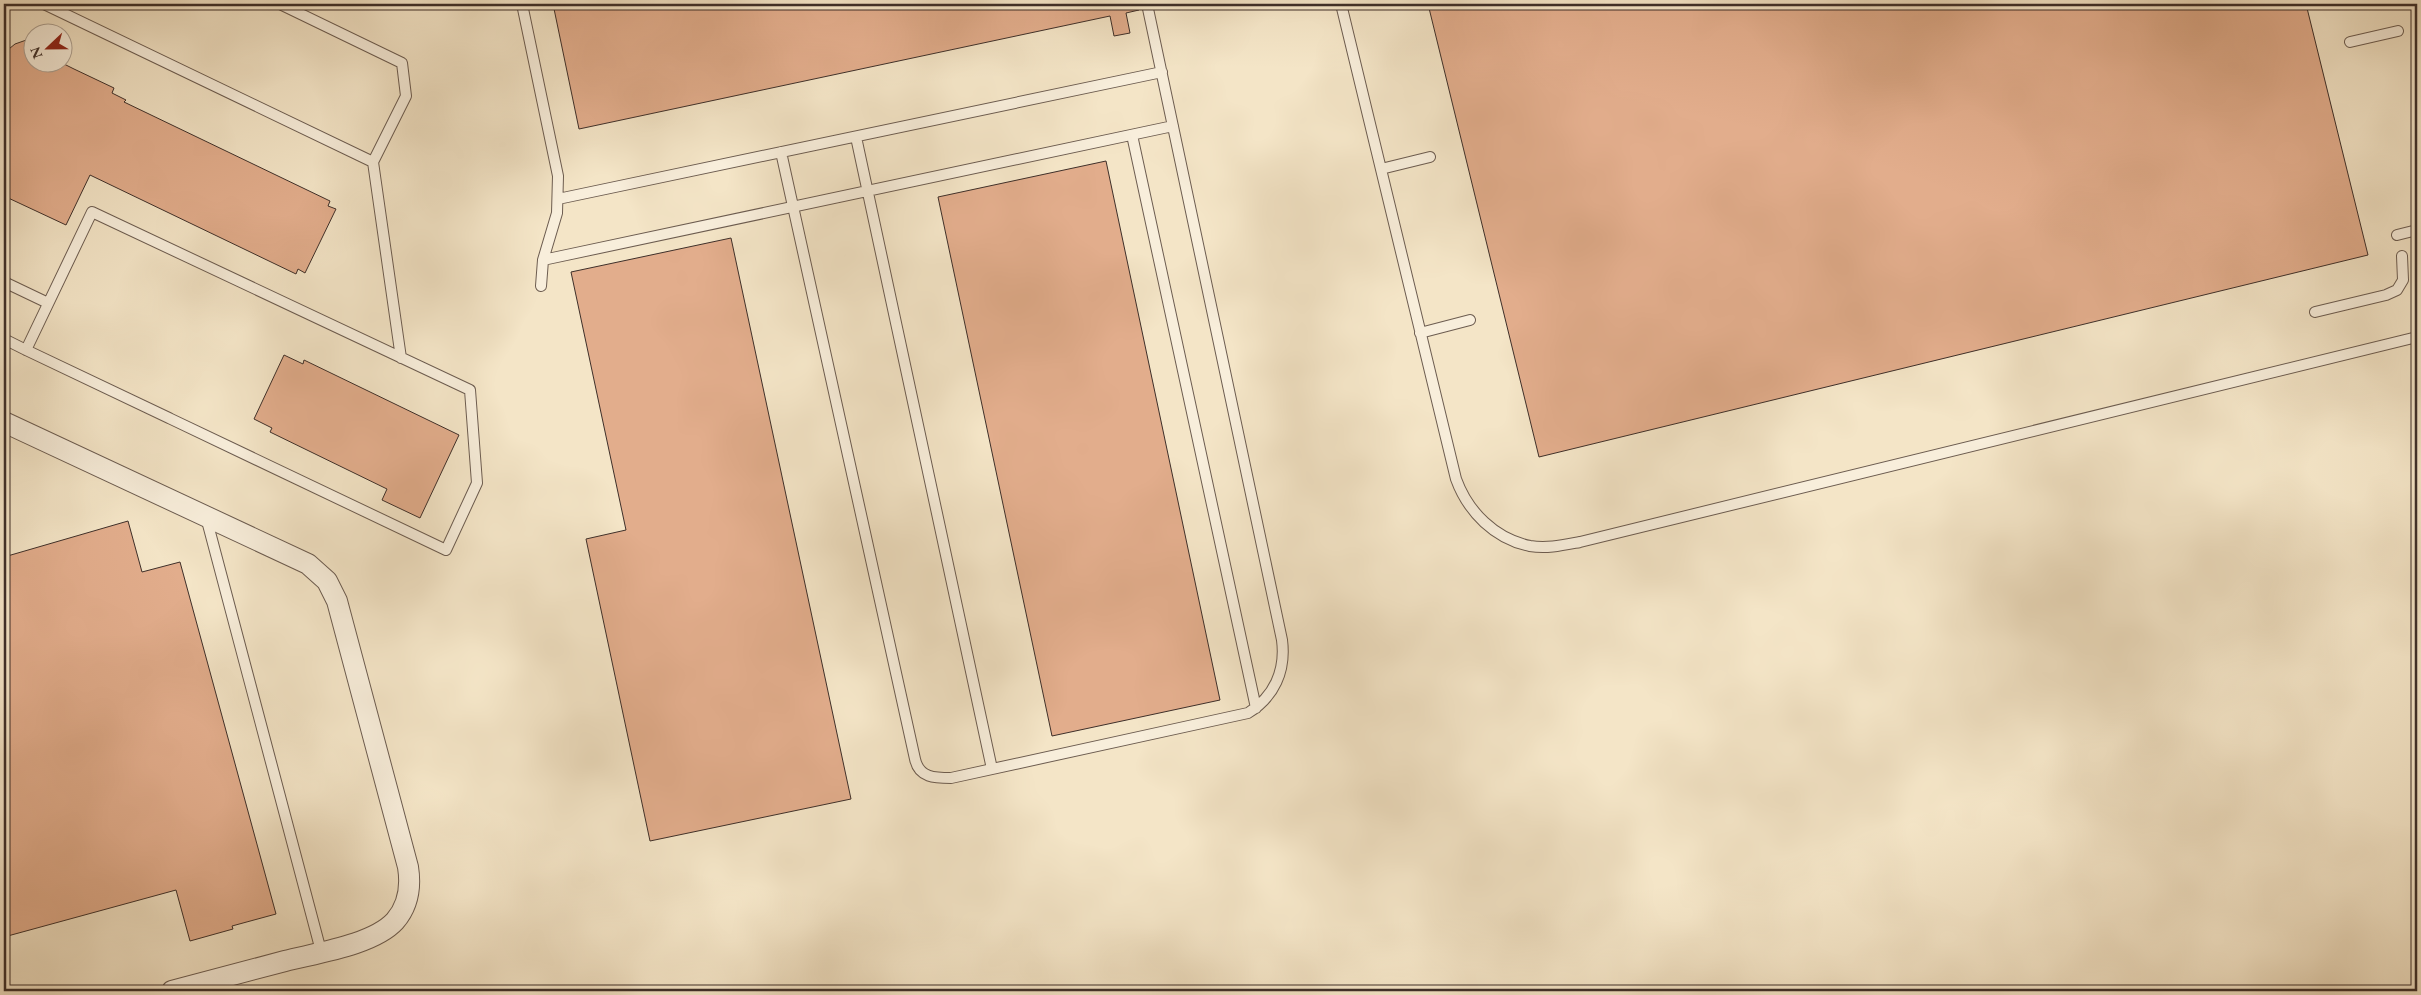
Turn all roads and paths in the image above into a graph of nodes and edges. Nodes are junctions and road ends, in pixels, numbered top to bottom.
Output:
1 (44, 4) edge
2 (280, 4) edge
3 (522, 4) edge
4 (1147, 4) edge
5 (1341, 4) edge
6 (2398, 31) dead end
7 (2350, 42) dead end
8 (1162, 72) junction
9 (1173, 126) junction
10 (1132, 135) junction
11 (856, 137) junction
12 (781, 152) junction
13 (1430, 157) dead end
14 (373, 162) junction
15 (1381, 169) junction
16 (868, 191) junction
17 (558, 199) junction
18 (793, 207) junction
19 (2417, 230) edge
20 (2397, 235) dead end
21 (2402, 256) dead end
22 (543, 260) junction
23 (4, 282) edge
24 (541, 286) dead end
25 (48, 303) junction
26 (2315, 312) dead end
27 (1470, 320) dead end
28 (1420, 333) junction
29 (2417, 337) edge
30 (4, 339) edge
31 (26, 350) junction
32 (401, 358) junction
33 (4, 422) edge
34 (206, 516) junction
35 (1256, 708) junction
36 (992, 769) junction
37 (321, 951) junction
38 (172, 991) edge

1 - 14 lane
2 - 14 lane
3 - 17 lane
4 - 8 lane
5 - 15 lane
6 - 7 lane
8 - 9 lane
8 - 11 lane
9 - 10 lane
9 - 35 lane
10 - 16 lane
10 - 35 lane
11 - 12 lane
11 - 16 lane
12 - 17 lane
12 - 18 lane
13 - 15 lane
14 - 32 lane
15 - 28 lane
16 - 18 lane
16 - 36 lane
17 - 22 lane
18 - 22 lane
18 - 36 lane
19 - 20 lane
21 - 26 lane
22 - 24 lane
23 - 25 lane
25 - 31 lane
25 - 32 lane
27 - 28 lane
28 - 29 lane
30 - 31 lane
31 - 32 lane
33 - 34 street
34 - 37 lane
34 - 37 street
35 - 36 lane
37 - 38 street

